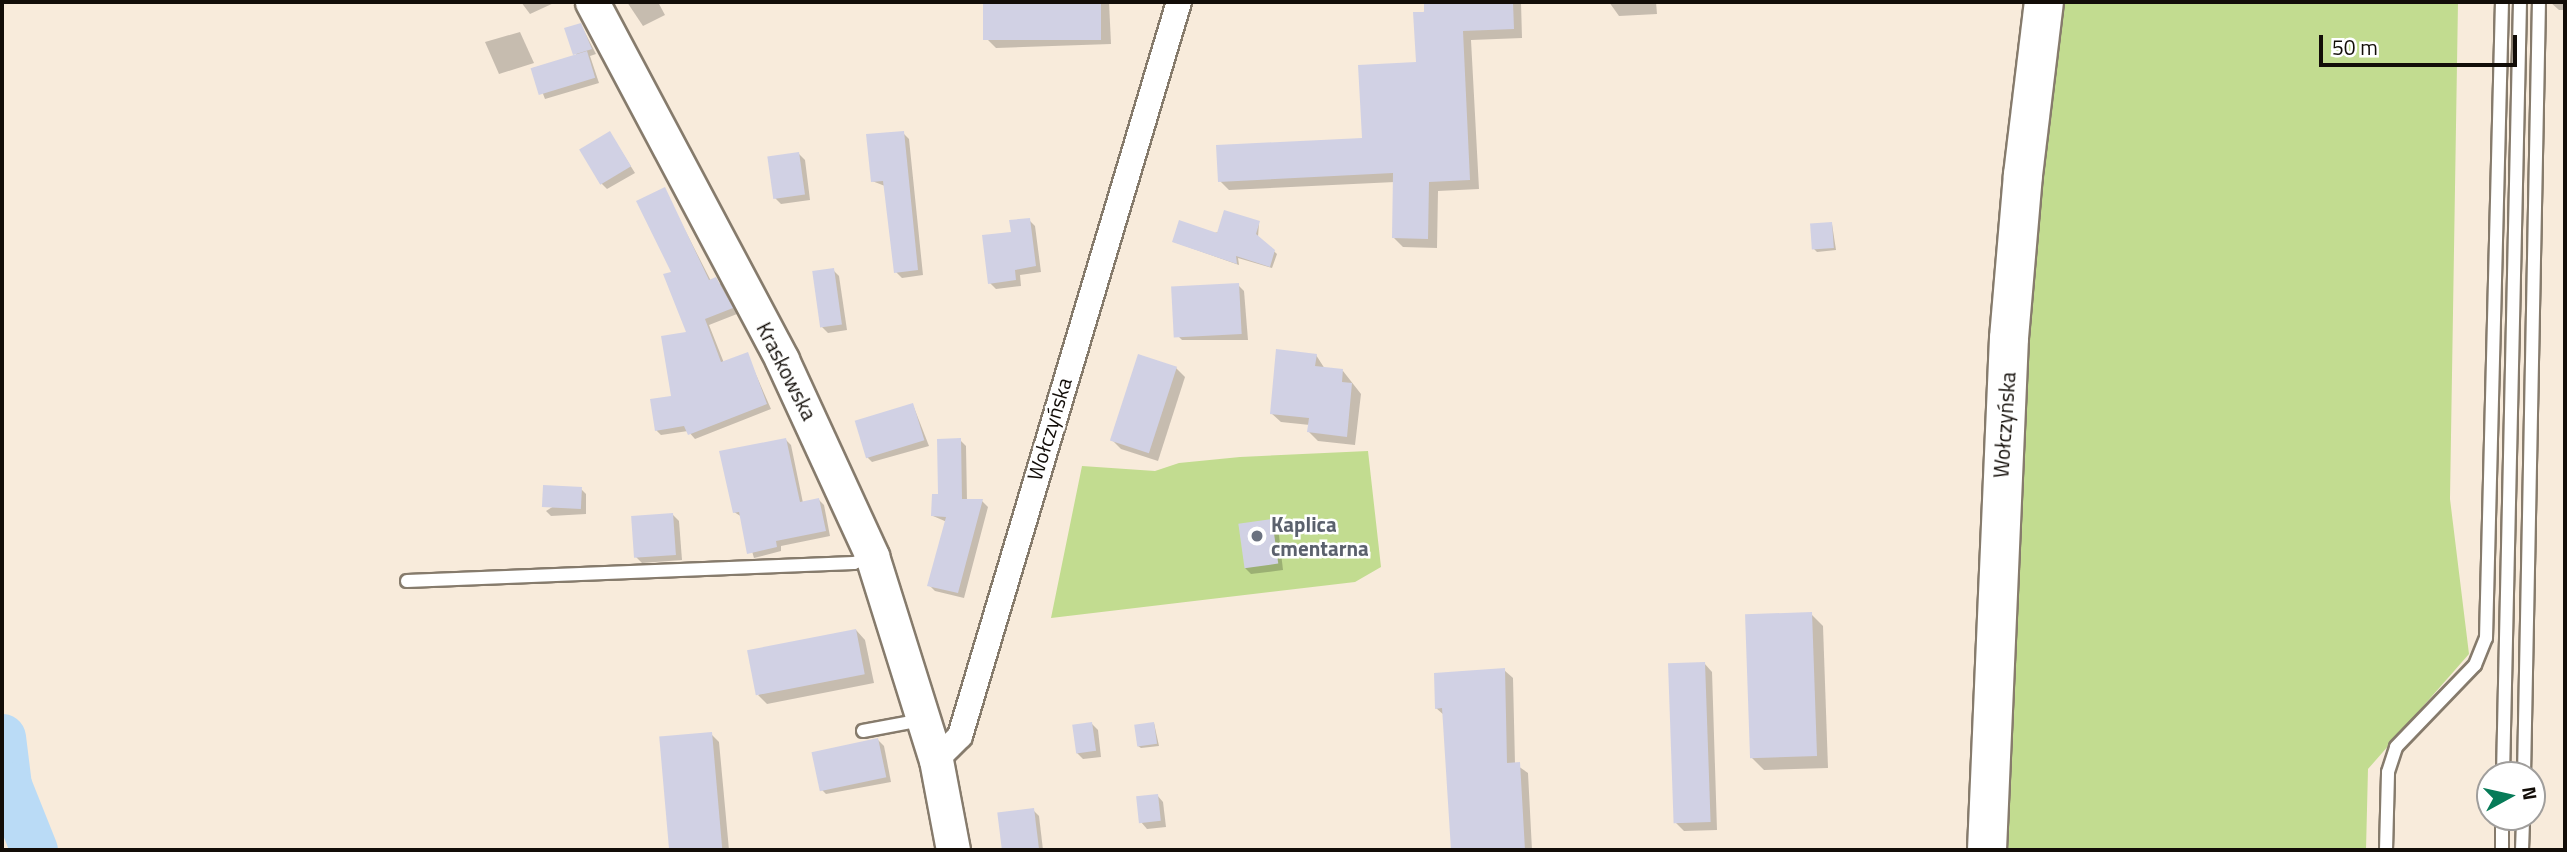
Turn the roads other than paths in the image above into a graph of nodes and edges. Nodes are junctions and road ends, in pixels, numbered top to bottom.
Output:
1 (592, 2) edge
2 (1179, 2) edge
3 (2044, 2) edge
4 (2502, 2) edge
5 (2520, 2) edge
6 (2539, 2) edge
7 (872, 556) junction
8 (407, 581) dead end
9 (924, 719) junction
10 (863, 731) dead end
11 (936, 760) junction
12 (2503, 761) edge
13 (2524, 761) edge
14 (2502, 831) edge
15 (2523, 831) edge
16 (953, 850) edge
17 (1987, 850) edge
18 (2386, 850) edge
19 (2502, 850) edge
20 (2522, 850) edge

1 - 7 street, Kraskowska
2 - 11 street, Wołczyńska
3 - 17 main road, Wołczyńska
4 - 18 lane
5 - 12 lane
6 - 13 lane
7 - 8 lane
7 - 9 street, Kraskowska
9 - 10 lane
9 - 11 street, Kraskowska
11 - 16 street
14 - 19 lane
15 - 20 lane

